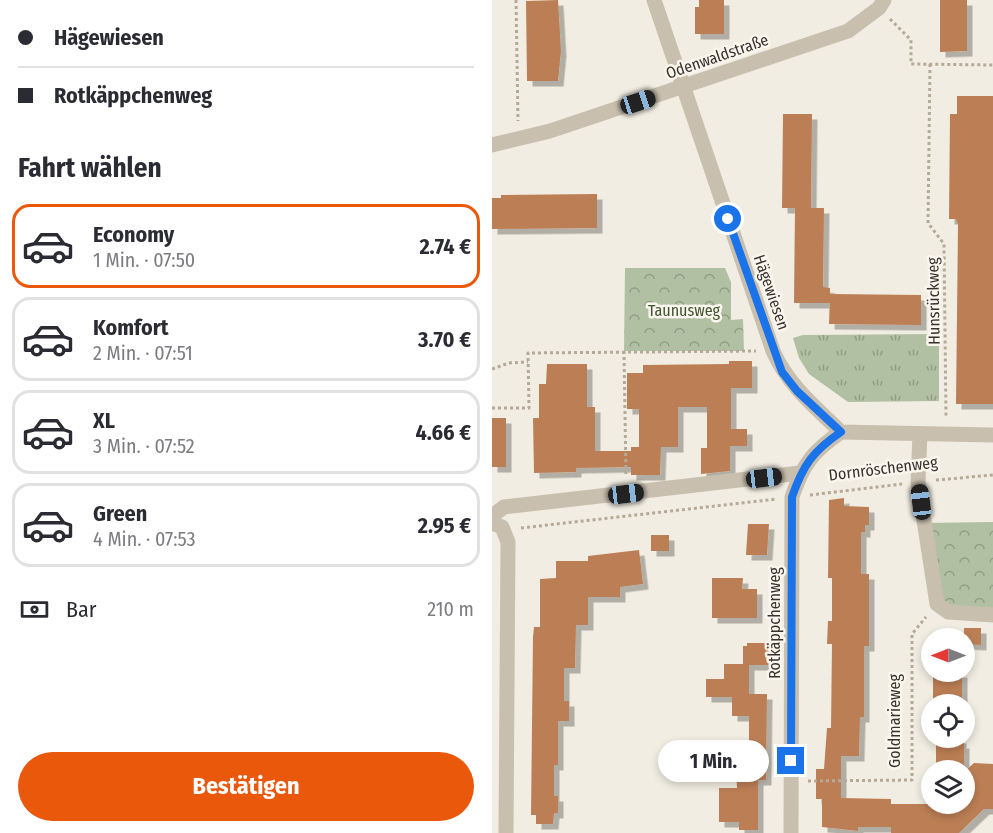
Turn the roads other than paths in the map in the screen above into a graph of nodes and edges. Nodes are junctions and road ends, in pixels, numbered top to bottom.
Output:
1 (654, 0) edge
2 (881, 4) edge
3 (682, 87) junction
4 (492, 145) edge
5 (841, 432) junction
6 (920, 434) junction
7 (993, 435) edge
8 (800, 473) junction
9 (495, 522) edge
10 (993, 615) edge
11 (506, 833) edge
12 (791, 833) edge

1 - 3 street, Hägewiesen
2 - 3 street, Odenwaldstraße
3 - 4 street, Odenwaldstraße
3 - 5 street, Hägewiesen
5 - 6 street
5 - 8 street, Rotkäppchenweg
6 - 7 street
6 - 10 street
8 - 9 street
8 - 12 street, Rotkäppchenweg
9 - 11 street

